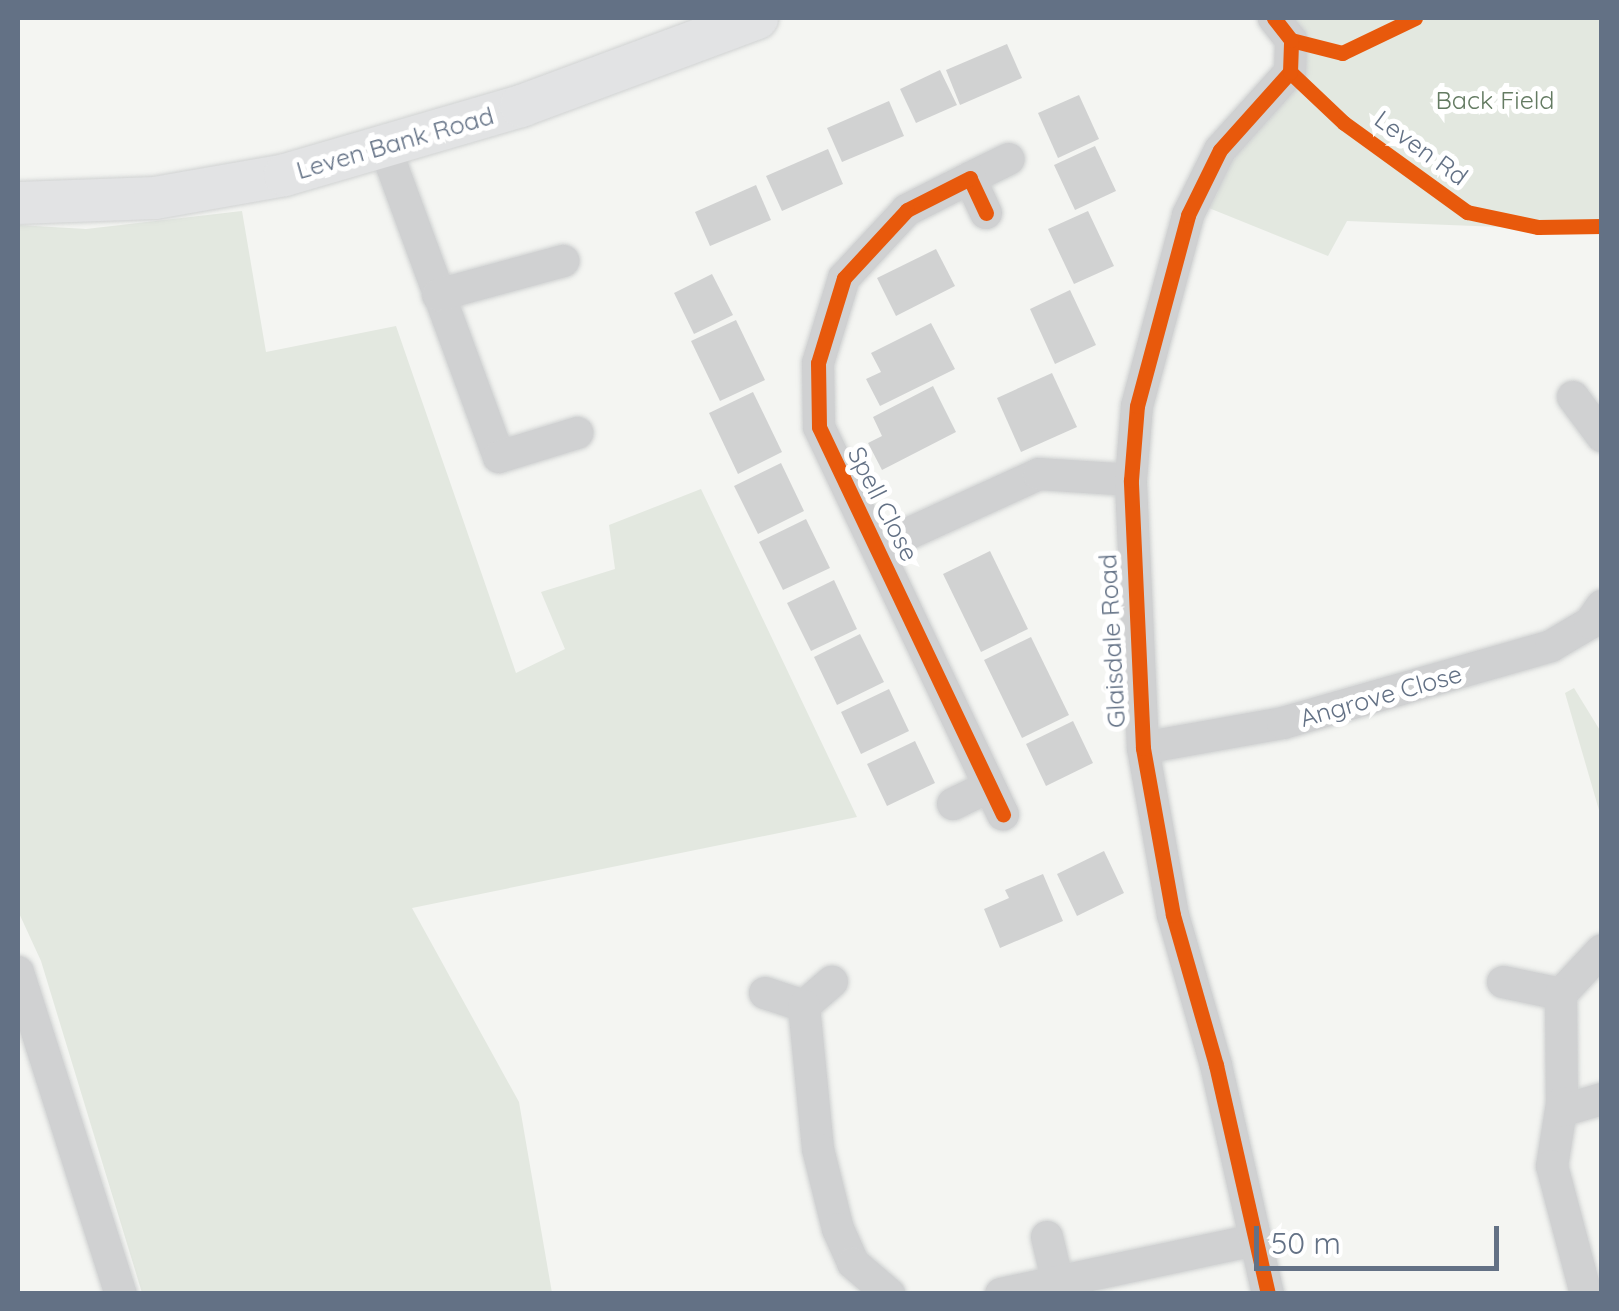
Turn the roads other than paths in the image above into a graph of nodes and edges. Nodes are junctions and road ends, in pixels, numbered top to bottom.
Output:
1 (757, 18) edge
2 (1274, 18) edge
3 (386, 150) junction
4 (1009, 159) dead end
5 (970, 178) junction
6 (18, 203) edge
7 (986, 212) dead end
8 (563, 261) dead end
9 (438, 295) junction
10 (1573, 398) dead end
11 (577, 433) dead end
12 (1602, 436) edge
13 (1131, 480) junction
14 (878, 547) junction
15 (1602, 606) edge
16 (1143, 748) junction
17 (953, 804) dead end
18 (1602, 950) edge
19 (18, 975) edge
20 (832, 982) dead end
21 (1503, 982) dead end
22 (765, 994) dead end
23 (1561, 994) junction
24 (804, 1006) junction
25 (1602, 1099) edge
26 (1560, 1110) junction
27 (1047, 1237) dead end
28 (1254, 1240) junction
29 (1058, 1283) junction
30 (121, 1294) edge
31 (889, 1294) edge
32 (1002, 1294) edge
33 (1268, 1294) edge
34 (1586, 1294) edge

1 - 3 main road, Leven Bank Road
2 - 13 street, Glaisdale Road
3 - 6 main road, Leven Bank Road
3 - 9 street
4 - 5 street, Spell Close
5 - 7 street
5 - 14 street, Spell Close
8 - 9 street
9 - 11 street
10 - 12 street
13 - 14 street, Spell Close
13 - 16 street, Glaisdale Road
14 - 17 street, Spell Close
15 - 16 street, Angrove Close
16 - 28 street, Glaisdale Road
18 - 23 street
19 - 30 street
20 - 24 street
21 - 23 street
22 - 24 street
23 - 26 street
24 - 31 street
25 - 26 street
26 - 34 street
27 - 29 street
28 - 29 street
28 - 33 street, Glaisdale Road
29 - 32 street

